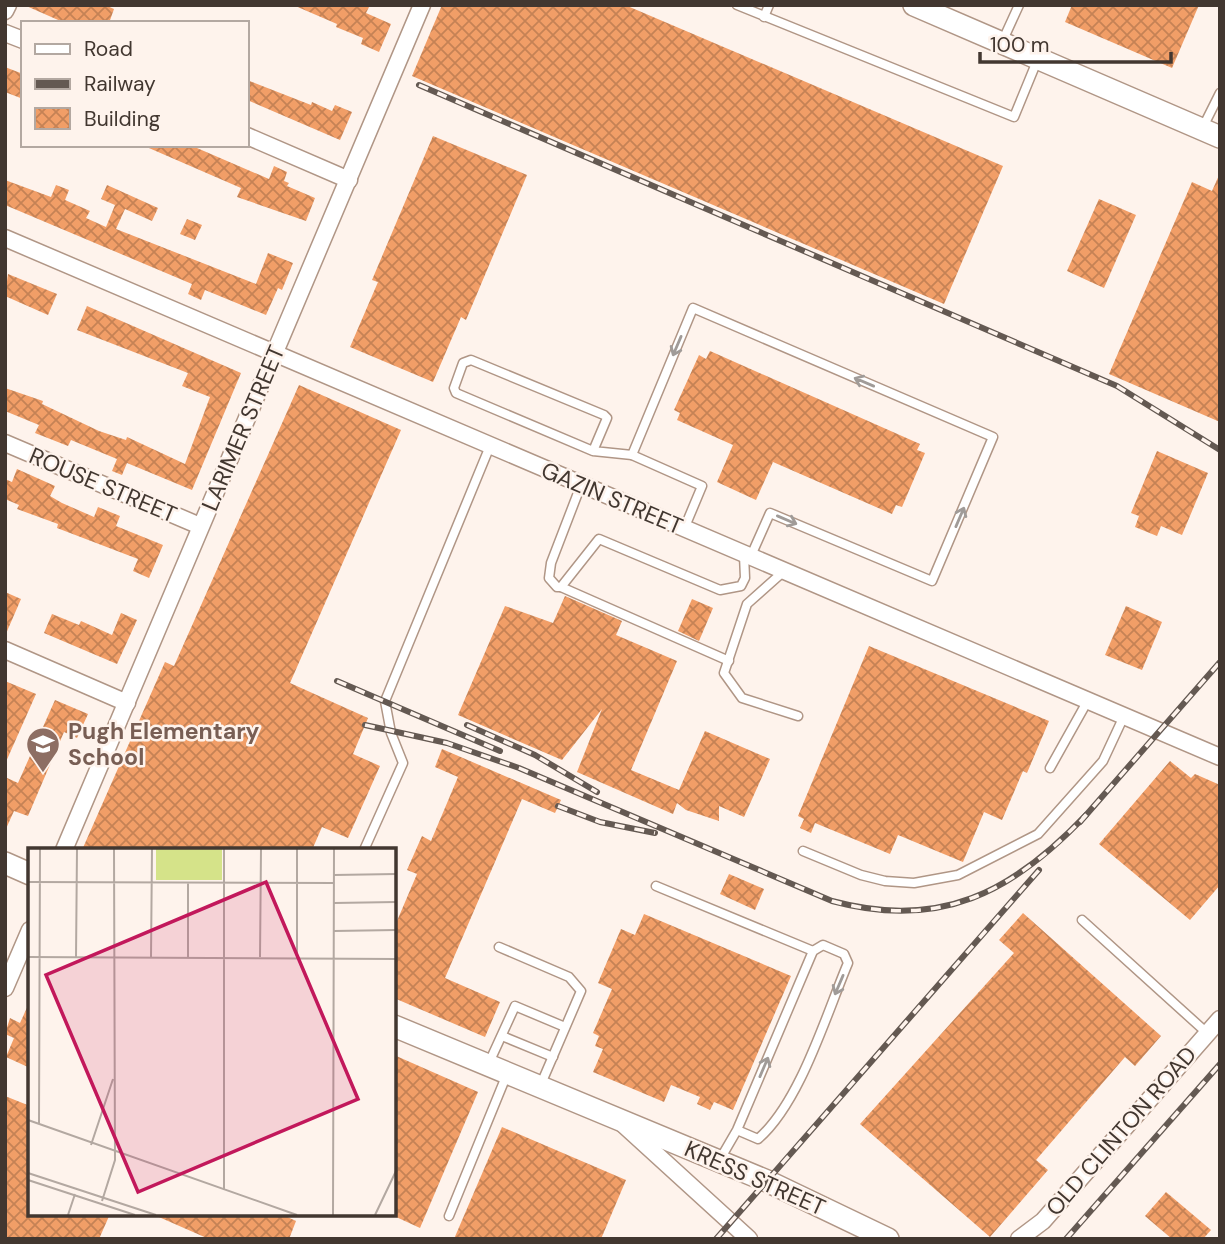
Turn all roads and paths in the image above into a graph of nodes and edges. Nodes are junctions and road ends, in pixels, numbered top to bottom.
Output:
1 (8, 5) edge
2 (422, 5) edge
3 (737, 5) edge
4 (769, 5) edge
5 (914, 5) edge
6 (1019, 5) edge
7 (5, 11) edge
8 (764, 17) junction
9 (1002, 43) junction
10 (1038, 58) junction
11 (1220, 93) edge
12 (1211, 133) edge
13 (248, 136) edge
14 (349, 180) junction
15 (5, 238) edge
16 (275, 354) junction
17 (5, 443) edge
18 (490, 446) junction
19 (593, 451) junction
20 (632, 455) junction
21 (582, 485) junction
22 (200, 526) junction
23 (684, 529) junction
24 (747, 556) junction
25 (783, 572) junction
26 (561, 587) junction
27 (5, 650) edge
28 (729, 661) junction
29 (1087, 702) junction
30 (127, 703) junction
31 (798, 716) dead end
32 (1124, 716) junction
33 (1220, 757) edge
34 (1050, 768) dead end
35 (65, 848) edge
36 (365, 848) edge
37 (803, 851) dead end
38 (5, 863) edge
39 (28, 873) edge
40 (656, 886) dead end
41 (1082, 920) dead end
42 (28, 935) edge
43 (499, 947) dead end
44 (813, 950) junction
45 (5, 988) edge
46 (1220, 1019) edge
47 (396, 1027) edge
48 (565, 1027) junction
49 (1207, 1033) junction
50 (502, 1036) junction
51 (553, 1057) junction
52 (498, 1070) junction
53 (540, 1087) junction
54 (619, 1121) junction
55 (737, 1130) junction
56 (719, 1161) junction
57 (449, 1216) dead end
58 (749, 1239) edge
59 (888, 1239) edge
60 (1019, 1239) edge

1 - 7 street
2 - 14 street, LARIMER STREET
3 - 8 lane
4 - 8 lane
5 - 9 street
6 - 9 lane
8 - 10 lane
9 - 10 street
10 - 12 street
11 - 12 lane
13 - 14 street
14 - 16 street, LARIMER STREET
15 - 16 street, GAZIN STREET
16 - 18 street, GAZIN STREET
16 - 22 street, LARIMER STREET
17 - 22 street, ROUSE STREET
18 - 21 street, GAZIN STREET
18 - 36 lane
19 - 19 lane
19 - 20 lane
20 - 23 lane
24 -> 20 lane
21 - 23 street, GAZIN STREET
21 - 26 lane
22 - 30 street, LARIMER STREET
23 - 24 street, GAZIN STREET
24 - 25 street, GAZIN STREET
24 - 26 lane
25 - 28 lane
25 - 29 street, GAZIN STREET
26 - 28 lane
27 - 30 street
28 - 31 lane
29 - 32 street, GAZIN STREET
29 - 34 lane
30 - 35 street, LARIMER STREET
32 - 33 street, GAZIN STREET
32 - 37 lane
38 - 39 street
40 - 44 lane
41 - 49 lane
42 - 45 street
43 - 48 lane
55 -> 44 lane
44 -> 55 lane
46 - 49 street, OLD CLINTON ROAD
47 - 52 street, KRESS STREET
48 - 50 lane
48 - 51 lane
49 - 60 street, OLD CLINTON ROAD
50 - 51 lane
50 - 52 lane
51 - 53 lane
52 - 53 street, KRESS STREET
52 - 57 lane
53 - 54 street, KRESS STREET
54 - 56 street, KRESS STREET
54 - 58 street, KRESS STREET
55 - 56 lane
56 - 59 street, KRESS STREET

